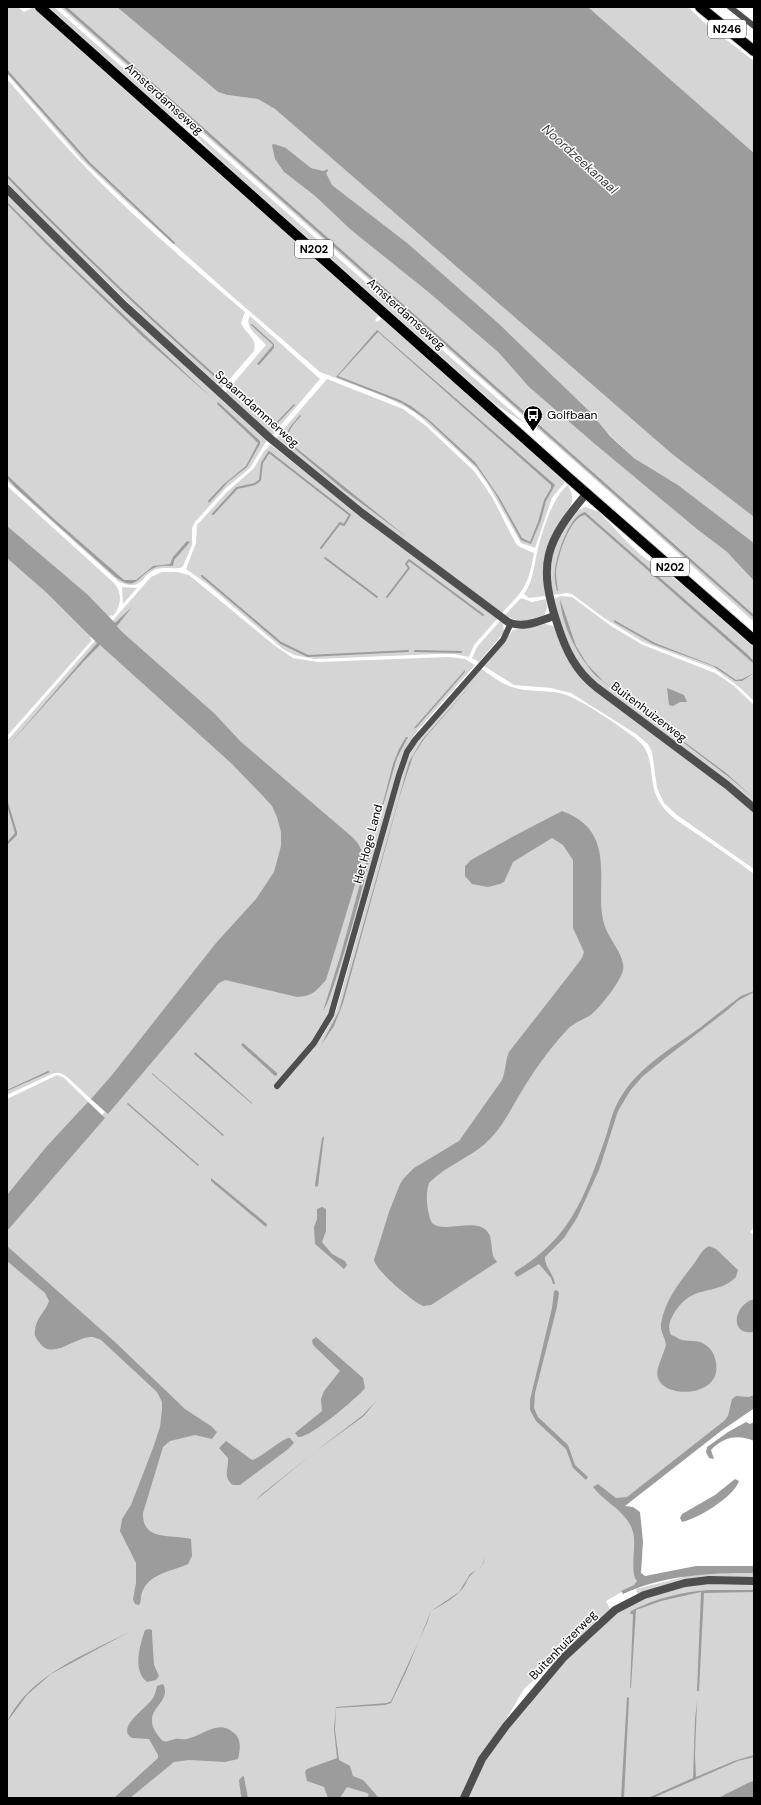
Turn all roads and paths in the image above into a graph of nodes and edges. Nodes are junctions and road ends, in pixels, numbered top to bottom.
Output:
1 (40, 7) edge
2 (700, 7) edge
3 (730, 7) edge
4 (754, 26) edge
5 (754, 51) edge
6 (7, 189) edge
7 (586, 493) junction
8 (554, 616) junction
9 (511, 623) junction
10 (754, 640) edge
11 (754, 808) edge
12 (277, 1086) dead end
13 (754, 1581) edge
14 (464, 1798) edge

1 - 7 main road, Amsterdamseweg / N202
2 - 5 main road, N246
3 - 4 street
6 - 9 street, Spaarndammerweg
7 - 8 street, Buitenhuizerweg
7 - 10 main road, Amsterdamseweg / N202
8 - 9 street
8 - 11 street, Buitenhuizerweg
9 - 12 street, Het Hoge Land
13 - 14 street, Buitenhuizerweg

